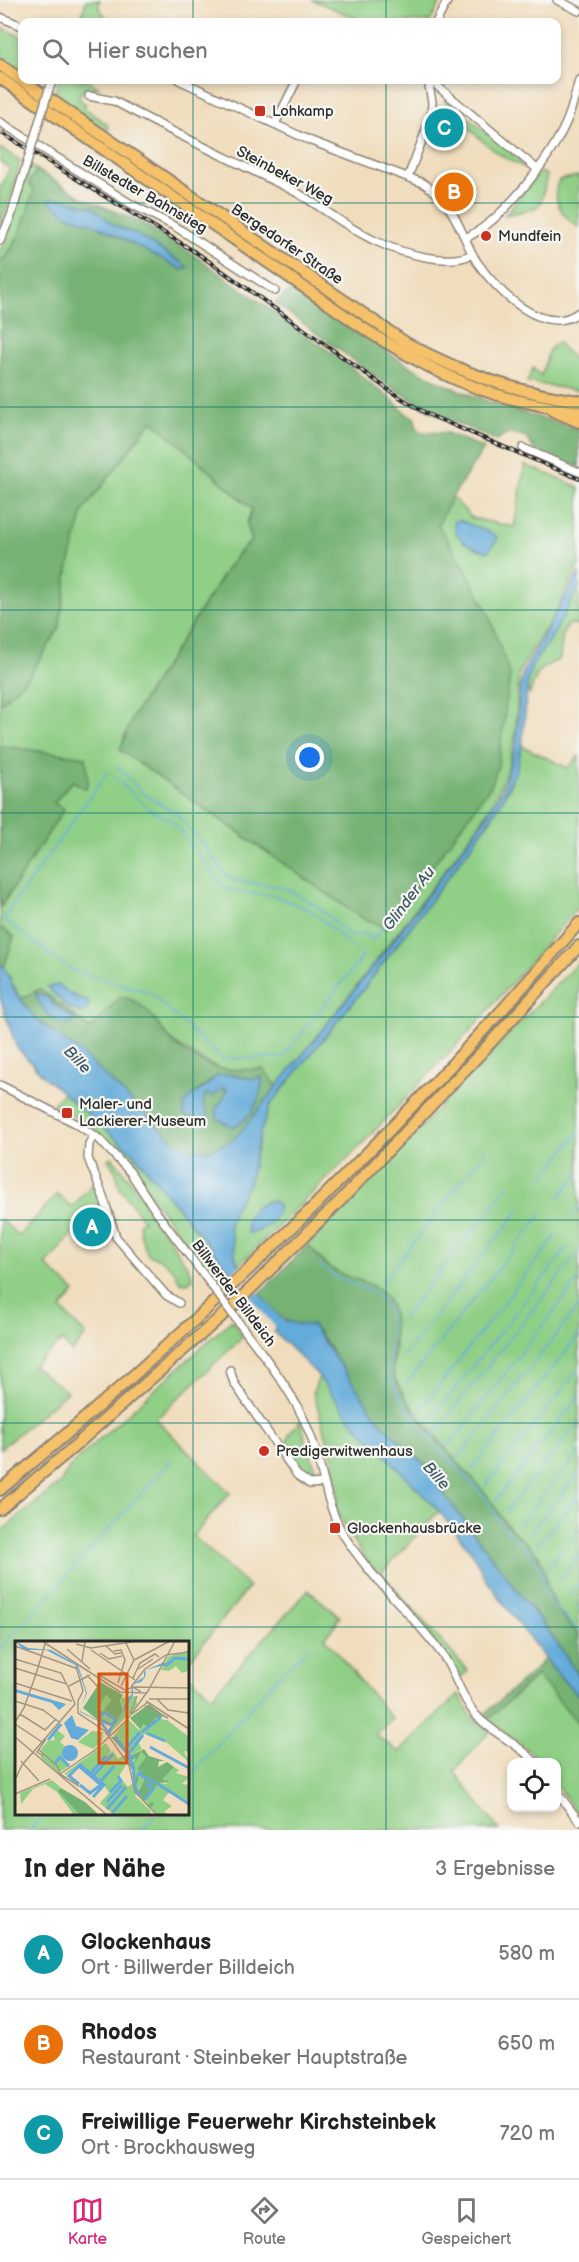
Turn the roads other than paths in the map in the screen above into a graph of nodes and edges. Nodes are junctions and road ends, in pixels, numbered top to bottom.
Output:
1 (448, 0) edge
2 (557, 0) edge
3 (579, 11) edge
4 (0, 17) edge
5 (438, 18) edge
6 (18, 24) edge
7 (0, 66) edge
8 (0, 78) edge
9 (18, 78) edge
10 (579, 80) edge
11 (26, 84) edge
12 (51, 84) edge
13 (188, 84) edge
14 (295, 84) edge
15 (430, 84) edge
16 (434, 84) edge
17 (89, 96) dead end
18 (0, 122) edge
19 (275, 124) junction
20 (537, 169) junction
21 (408, 177) junction
22 (465, 238) junction
23 (0, 241) edge
24 (472, 254) junction
25 (274, 291) dead end
26 (579, 312) edge
27 (579, 401) edge
28 (542, 406) junction
29 (579, 412) edge
30 (579, 422) edge
31 (523, 448) dead end
32 (579, 472) edge
33 (579, 923) edge
34 (579, 946) edge
35 (0, 1085) edge
36 (94, 1135) junction
37 (179, 1303) dead end
38 (230, 1370) dead end
39 (323, 1483) junction
40 (0, 1490) edge
41 (0, 1509) edge
42 (531, 1758) edge
43 (561, 1798) edge
44 (579, 1821) edge

1 - 5 street
2 - 3 street
4 - 6 street
7 - 9 highway, Bergedorfer Straße
8 - 28 highway, Bergedorfer Straße
10 - 20 street
11 - 27 highway, Bergedorfer Straße
12 - 23 street, bridge
13 - 19 street
14 - 19 street
15 - 21 street
16 - 20 street
17 - 24 street, Steinbeker Weg
18 - 25 street, Billstedter Bahnstieg
19 - 21 street
20 - 22 street
21 - 22 street
22 - 24 street
24 - 26 street
28 - 29 highway, Bergedorfer Straße
28 - 30 highway
31 - 32 street
33 - 40 highway
34 - 41 highway
35 - 36 street, Billwerder Billdeich
36 - 37 street
36 - 39 street, Billwerder Billdeich, bridge
38 - 39 street
39 - 42 street, Billwerder Billdeich
43 - 44 street

